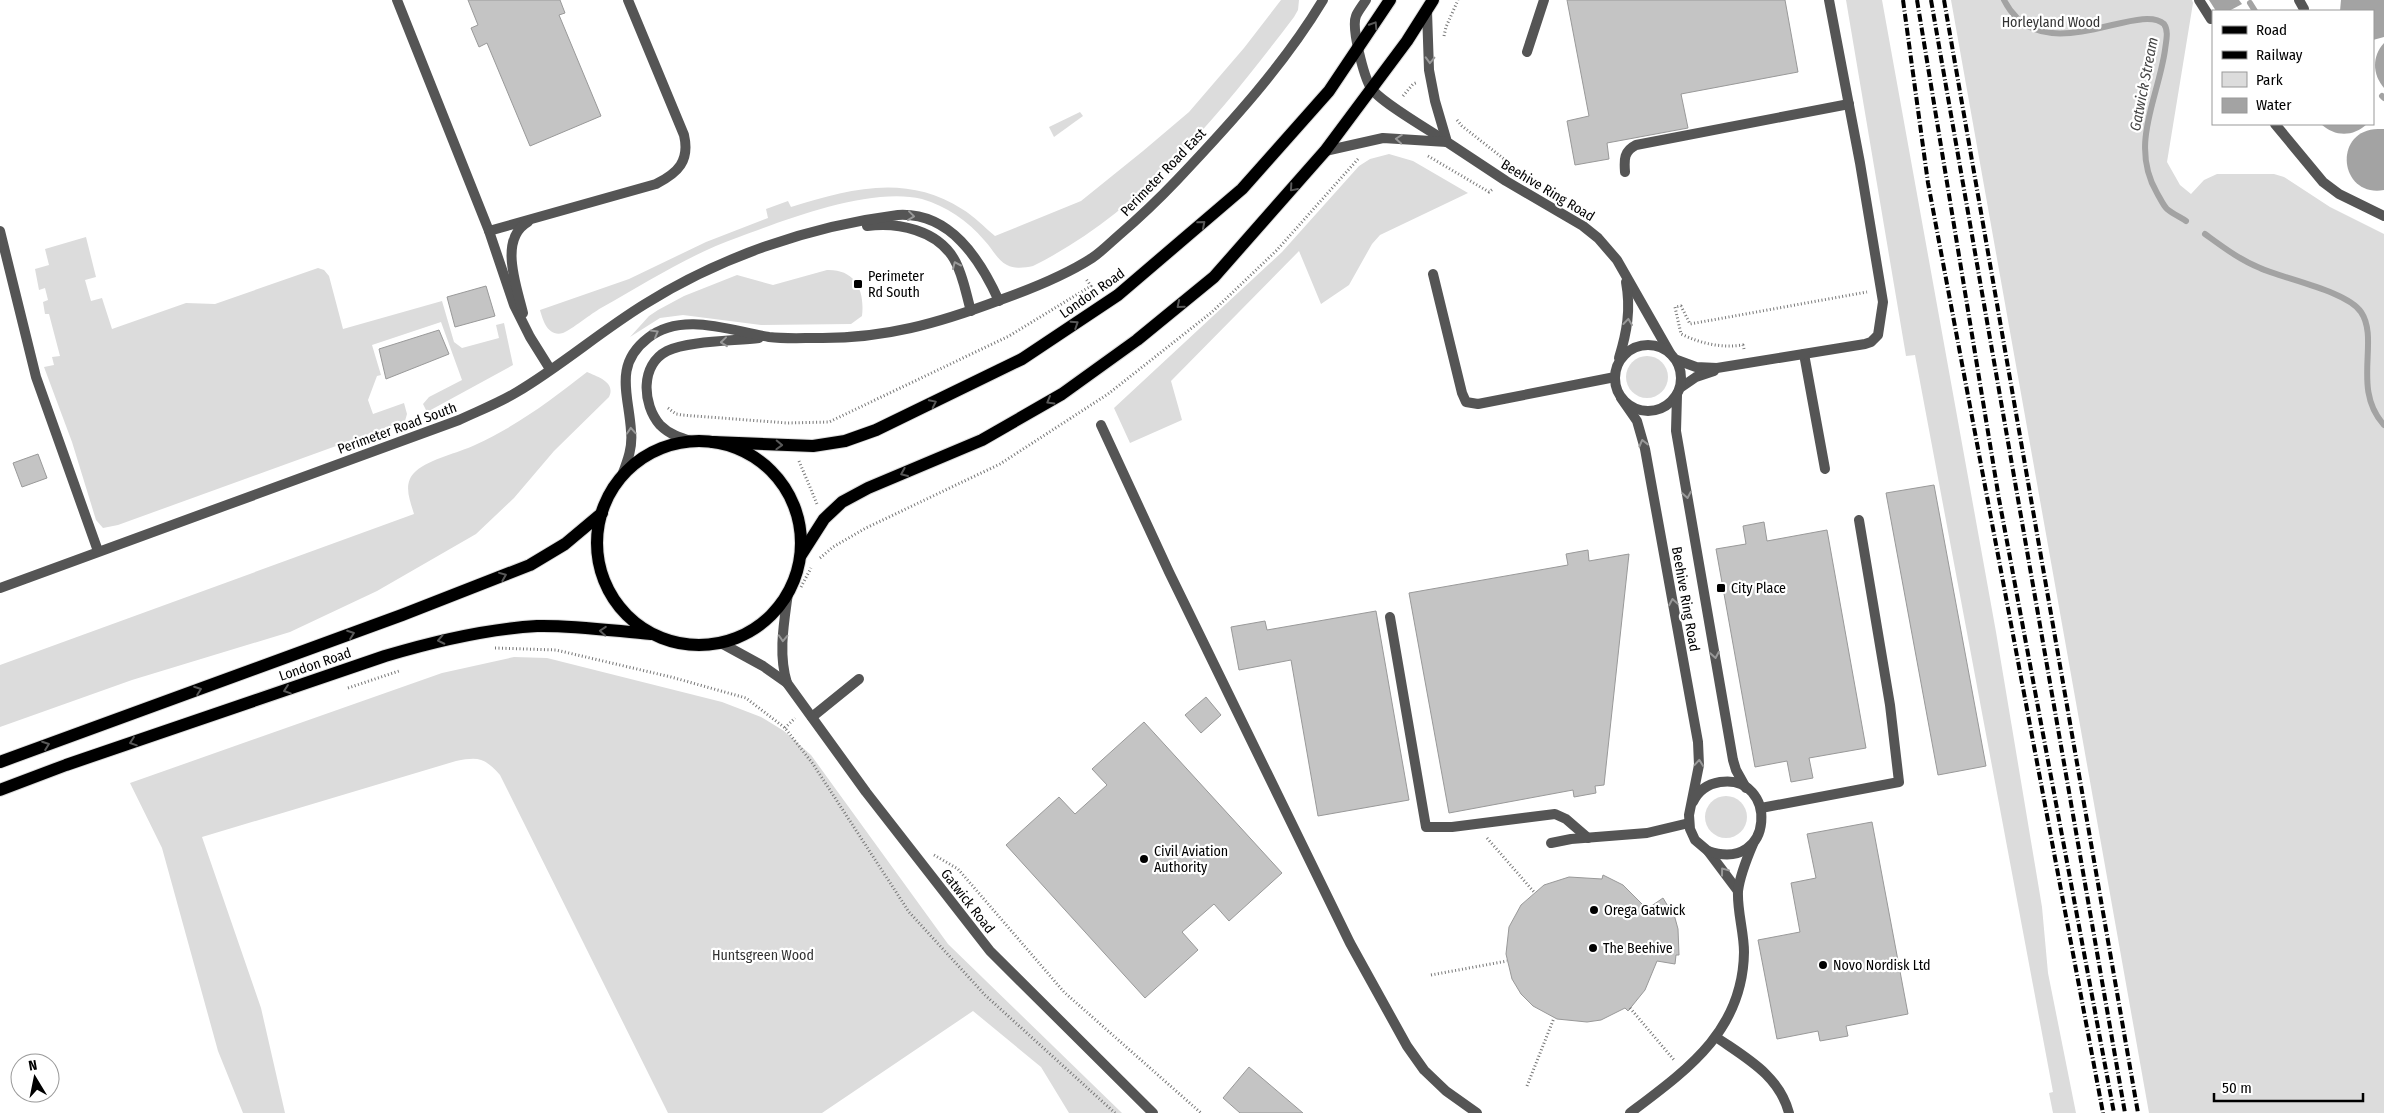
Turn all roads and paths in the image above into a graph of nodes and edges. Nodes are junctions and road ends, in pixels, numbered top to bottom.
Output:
1 (397, 0) edge
2 (628, 0) edge
3 (1323, 0) edge
4 (1366, 0) edge
5 (1390, 0) edge
6 (1458, 0) edge
7 (1544, 0) edge
8 (1829, 0) edge
9 (2199, 0) edge
10 (1430, 6) edge
11 (2211, 19) dead end
12 (1444, 37) dead end
13 (1358, 50) junction
14 (1527, 52) dead end
15 (1371, 88) junction
16 (1849, 104) junction
17 (1453, 114) dead end
18 (2276, 125) edge
19 (1447, 142) junction
20 (1325, 151) junction
21 (1426, 155) dead end
22 (1364, 156) dead end
23 (1625, 172) dead end
24 (1506, 181) junction
25 (2384, 216) edge
26 (534, 219) junction
27 (0, 231) edge
28 (489, 231) junction
29 (778, 243) junction
30 (1078, 265) junction
31 (1624, 272) junction
32 (1433, 274) dead end
33 (1881, 289) junction
34 (999, 301) junction
35 (971, 311) junction
36 (527, 331) junction
37 (772, 337) junction
38 (1804, 354) junction
39 (1674, 357) junction
40 (1746, 364) junction
41 (1727, 367) junction
42 (550, 369) junction
43 (1616, 373) junction
44 (1679, 392) junction
45 (1621, 398) junction
46 (663, 402) dead end
47 (788, 424) junction
48 (1101, 425) dead end
49 (694, 442) junction
50 (713, 442) junction
51 (792, 445) junction
52 (1825, 469) dead end
53 (621, 478) junction
54 (602, 513) junction
55 (824, 519) junction
56 (1859, 520) dead end
57 (833, 546) junction
58 (98, 551) junction
59 (800, 555) junction
60 (817, 561) dead end
61 (813, 566) dead end
62 (0, 588) edge
63 (801, 590) dead end
64 (788, 594) junction
65 (1390, 617) dead end
66 (651, 634) junction
67 (721, 643) junction
68 (494, 648) dead end
69 (400, 670) dead end
70 (859, 679) dead end
71 (787, 683) junction
72 (344, 689) dead end
73 (812, 717) junction
74 (0, 762) edge
75 (1746, 788) junction
76 (0, 790) edge
77 (1761, 808) junction
78 (1690, 810) junction
79 (1689, 822) junction
80 (1483, 834) dead end
81 (1588, 838) junction
82 (1551, 843) dead end
83 (1753, 844) junction
84 (1708, 851) junction
85 (916, 857) junction
86 (1738, 891) junction
87 (1534, 892) dead end
88 (1507, 962) dead end
89 (1431, 976) dead end
90 (1630, 1008) dead end
91 (1554, 1018) dead end
92 (1716, 1037) junction
93 (1684, 1072) junction
94 (1527, 1086) dead end
95 (1788, 1110) edge
96 (1115, 1113) edge
97 (1153, 1113) edge
98 (1201, 1113) edge
99 (1477, 1113) edge
100 (1630, 1113) edge

1 - 28 street
2 - 26 street
3 - 30 street, Perimeter Road East
4 - 13 street
13 -> 5 main road, London Road
6 - 12 path
7 - 14 street
8 - 16 street
9 - 11 street
10 - 15 main road
10 -> 19 street
13 - 15 street
51 -> 13 main road, London Road
15 - 19 street, Beehive Ring Road
15 - 20 main road
16 - 23 street
16 - 33 street
17 - 24 path
18 - 25 street
19 -> 20 street
19 - 24 street, Beehive Ring Road
20 -> 55 main road
21 - 24 path
22 - 57 path
24 - 31 street, Beehive Ring Road
26 - 28 street
26 - 36 street
27 - 58 street
28 - 36 street
29 -> 34 street, Perimeter Road South
35 -> 29 street, Perimeter Road South
29 - 42 street, Perimeter Road South
30 - 34 street, Perimeter Road East
30 - 47 path
31 - 39 street, Beehive Ring Road
43 -> 31 street, Beehive Ring Road
32 - 43 street
33 - 38 street
33 - 40 path
34 - 35 street, Perimeter Road East
35 - 37 street, Perimeter Road East
36 - 42 street
37 -> 49 street, Perimeter Road East
53 -> 37 street, Perimeter Road East
38 - 40 street
38 - 52 street
39 - 41 street
39 - 43 street
39 - 44 street
40 - 41 street
41 - 44 street
42 - 58 street, Perimeter Road South
43 - 45 street
44 - 45 street
44 -> 75 street, Beehive Ring Road
78 -> 45 street, Beehive Ring Road
46 - 47 path
47 - 51 path
48 - 99 street
49 - 50 main road
49 - 53 main road
50 -> 51 main road, London Road
50 - 59 main road
51 - 55 path
53 - 54 main road
54 - 66 main road
74 -> 54 main road, London Road
55 - 57 path
55 - 59 main road
56 - 77 street
57 - 60 path
58 - 62 street, Perimeter Road South
59 - 64 main road
61 - 63 path
64 - 67 main road
64 -> 71 street, Gatwick Road
65 - 81 street
66 - 67 main road
66 -> 76 main road, London Road
67 - 71 street, Gatwick Road
68 - 96 path
69 - 72 path
70 - 73 street
71 - 73 street, Gatwick Road
73 - 85 street, Gatwick Road
75 - 77 street, Beehive Ring Road
75 - 78 street, Beehive Ring Road
77 - 83 street
78 - 79 street, Beehive Ring Road
79 - 81 street
79 - 84 street
80 - 87 path
81 - 82 street
83 - 84 street
83 - 86 street
86 -> 84 street
85 - 97 street, Gatwick Road
85 - 98 path
86 - 92 street
88 - 89 path
90 - 93 path
91 - 94 path
92 - 93 street
92 - 95 street
93 - 100 street

